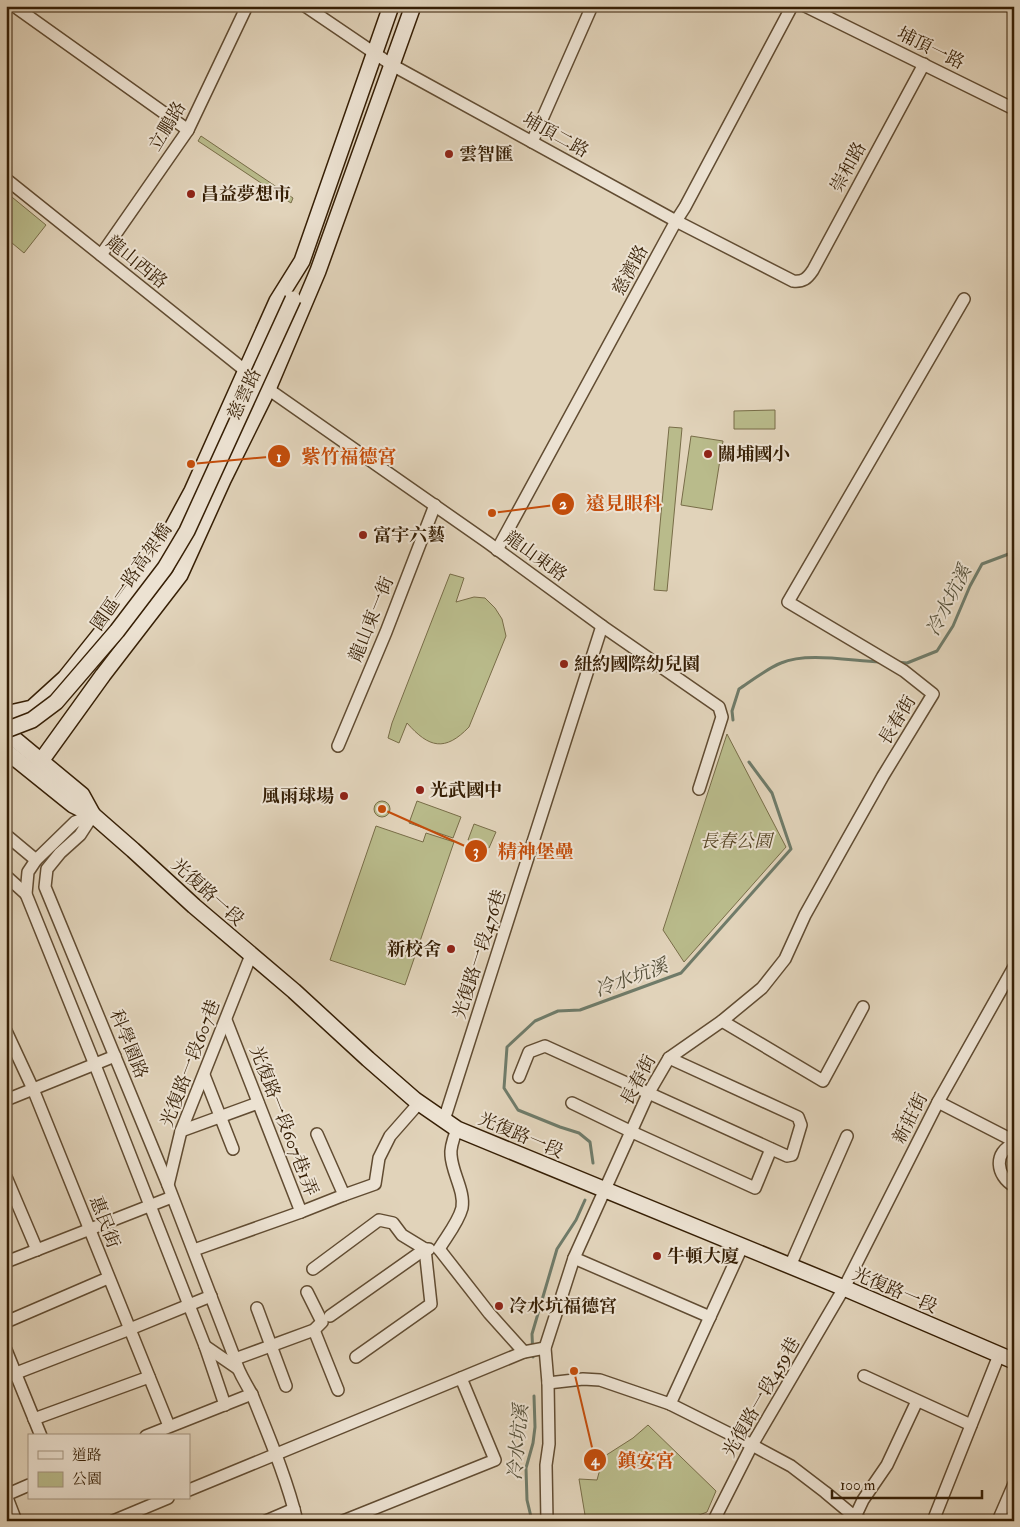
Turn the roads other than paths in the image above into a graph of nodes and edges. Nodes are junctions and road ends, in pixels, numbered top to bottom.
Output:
1 (14, 6) edge
2 (247, 6) edge
3 (305, 6) edge
4 (391, 6) edge
5 (413, 6) edge
6 (592, 6) edge
7 (792, 6) edge
8 (805, 6) edge
9 (374, 54) junction
10 (924, 64) junction
11 (392, 65) junction
12 (1014, 109) edge
13 (188, 130) junction
14 (532, 142) junction
15 (6, 179) edge
16 (676, 221) junction
17 (101, 255) junction
18 (302, 261) junction
19 (318, 271) junction
20 (798, 282) joint
21 (293, 299) junction
22 (964, 299) dead end
23 (247, 372) junction
24 (268, 389) junction
25 (196, 482) junction
26 (218, 492) junction
27 (435, 505) junction
28 (497, 550) junction
29 (602, 626) junction
30 (6, 712) edge
31 (6, 731) edge
32 (338, 746) dead end
33 (6, 751) edge
34 (41, 761) junction
35 (699, 790) dead end
36 (93, 815) junction
37 (6, 835) edge
38 (36, 860) junction
39 (6, 876) edge
40 (26, 894) junction
41 (252, 955) junction
42 (1014, 968) edge
43 (863, 1007) dead end
44 (226, 1020) junction
45 (722, 1021) junction
46 (6, 1030) edge
47 (115, 1056) junction
48 (669, 1058) junction
49 (95, 1064) junction
50 (204, 1075) junction
51 (519, 1077) dead end
52 (33, 1089) junction
53 (648, 1094) junction
54 (6, 1100) edge
55 (938, 1102) junction
56 (258, 1103) junction
57 (419, 1103) junction
58 (572, 1104) dead end
59 (219, 1117) junction
60 (444, 1120) junction
61 (457, 1129) junction
62 (181, 1131) junction
63 (632, 1132) junction
64 (317, 1134) dead end
65 (847, 1136) dead end
66 (1014, 1143) edge
67 (232, 1149) dead end
68 (772, 1149) junction
69 (6, 1178) edge
70 (168, 1184) junction
71 (1014, 1186) edge
72 (605, 1190) junction
73 (344, 1195) junction
74 (172, 1197) junction
75 (151, 1206) junction
76 (301, 1212) junction
77 (90, 1229) junction
78 (742, 1247) junction
79 (424, 1249) junction
80 (439, 1249) junction
81 (37, 1250) junction
82 (194, 1250) junction
83 (574, 1258) junction
84 (6, 1262) edge
85 (790, 1266) junction
86 (313, 1269) dead end
87 (108, 1278) junction
88 (844, 1288) junction
89 (307, 1292) dead end
90 (211, 1296) junction
91 (188, 1306) junction
92 (257, 1308) dead end
93 (330, 1316) dead end
94 (710, 1317) junction
95 (6, 1322) edge
96 (130, 1329) junction
97 (314, 1330) junction
98 (205, 1346) junction
99 (271, 1346) junction
100 (545, 1348) junction
101 (6, 1350) edge
102 (524, 1352) junction
103 (999, 1355) junction
104 (356, 1357) dead end
105 (1014, 1362) edge
106 (236, 1363) junction
107 (11, 1375) edge
108 (149, 1376) junction
109 (864, 1376) dead end
110 (461, 1378) junction
111 (548, 1383) junction
112 (286, 1386) dead end
113 (338, 1390) dead end
114 (252, 1394) junction
115 (917, 1400) junction
116 (670, 1404) junction
117 (225, 1405) junction
118 (34, 1419) junction
119 (971, 1425) junction
120 (169, 1426) junction
121 (40, 1434) edge
122 (151, 1434) edge
123 (752, 1444) junction
124 (275, 1455) junction
125 (1014, 1484) edge
126 (28, 1485) edge
127 (190, 1490) edge
128 (6, 1495) edge
129 (163, 1500) edge
130 (294, 1509) junction
131 (858, 1519) edge
132 (118, 1520) edge
133 (718, 1520) edge
134 (16, 1521) edge
135 (266, 1521) edge
136 (297, 1521) edge
137 (343, 1521) edge
138 (547, 1521) edge
139 (933, 1521) edge
140 (998, 1521) edge

1 - 13 street
2 - 13 street, 立鵬路
3 - 9 street, 埔頂二路
4 - 9 main road, 慈雲路
5 - 11 main road, 慈雲路
6 - 14 street
7 - 16 street, 慈濟路
8 - 10 street, 埔頂一路
9 - 11 street, 埔頂二路
9 - 18 main road, 慈雲路
10 - 12 street, 埔頂一路
10 - 20 street, 崇和路
11 - 14 street, 埔頂二路
11 - 19 main road, 慈雲路
13 - 17 street, 立鵬路
14 - 16 street, 埔頂二路
15 - 17 street, 龍山西路
16 - 20 street, 埔頂二路
16 - 28 street, 慈濟路
17 - 23 street, 龍山西路
18 - 21 main road
18 - 23 main road, 慈雲路
19 - 21 main road
19 - 24 main road, 慈雲路
21 - 31 main road, 園區一路高架橋, bridge
22 - 45 street, 長春街
23 - 25 main road, 慈雲路
24 - 26 main road, 慈雲路
24 - 27 street, 龍山東路
25 - 26 street
25 - 30 main road, 慈雲路
26 - 34 main road, 慈雲路
27 - 28 street, 龍山東路
27 - 32 street, 龍山東一街
28 - 29 street, 龍山東路
29 - 35 street, 龍山東路
29 - 60 street, 光復路一段476巷
31 - 34 main road, 光復路一段
33 - 36 main road, 光復路一段
34 - 36 main road, 光復路一段
36 - 38 street
36 - 41 main road, 光復路一段
36 - 47 street, 科學園路
37 - 38 street
38 - 40 street
39 - 40 street
40 - 49 street
41 - 44 street, 光復路一段607巷
41 - 57 main road, 光復路一段
42 - 55 street, 新莊街
43 - 45 street
44 - 50 street, 光復路一段607巷
44 - 56 street, 光復路一段607巷1弄
45 - 48 street, 長春街
46 - 52 street, 惠民街
47 - 49 street
47 - 70 street, 科學園路
48 - 53 street, 長春街
48 - 68 street
49 - 52 street
49 - 75 street
50 - 59 street
50 - 62 street, 光復路一段607巷
51 - 53 street
52 - 54 street
52 - 77 street, 惠民街
53 - 63 street, 長春街
53 - 68 street
55 - 66 street
55 - 88 street, 新莊街
56 - 59 street
56 - 76 street, 光復路一段607巷1弄
57 - 60 main road, 光復路一段
57 - 73 street
58 - 63 street
59 - 62 street
59 - 67 street
60 - 61 main road, 光復路一段
61 - 72 main road, 光復路一段
61 - 80 street
62 - 70 street, 光復路一段607巷
63 - 68 street
63 - 72 street, 長春街
64 - 73 street, 光復路一段607巷1弄
65 - 85 street
66 - 71 street
69 - 81 street
70 - 74 street, 科學園路
72 - 78 main road, 光復路一段
72 - 83 street, 長春街
73 - 76 street, 光復路一段607巷1弄
74 - 75 street
74 - 82 street, 科學園路
75 - 77 street
75 - 91 street
76 - 82 street
77 - 81 street
77 - 87 street, 惠民街
78 - 85 main road, 光復路一段
78 - 94 street
79 - 80 street
79 - 86 street
79 - 93 street
79 - 104 street
80 - 102 street
81 - 84 street
82 - 90 street, 科學園路
83 - 94 street
83 - 100 street, 長春街
85 - 88 main road, 光復路一段
87 - 95 street
87 - 96 street, 惠民街
88 - 103 main road, 光復路一段
88 - 123 street, 光復路一段459巷
89 - 97 street
90 - 91 street
90 - 106 street, 科學園路
91 - 96 street
91 - 98 street
92 - 99 street
94 - 116 street
96 - 107 street
96 - 108 street, 惠民街
97 - 99 street
97 - 113 street
98 - 106 street, 科學園路
98 - 117 street
99 - 106 street
99 - 112 street
100 - 102 street
100 - 111 street
101 - 107 street
102 - 110 street
103 - 105 main road, 光復路一段
103 - 119 street
106 - 114 street, 科學園路
107 - 118 street
108 - 118 street
108 - 120 street, 惠民街
109 - 115 street
110 - 124 street
110 - 137 street
111 - 116 street
111 - 138 street
114 - 117 street
114 - 124 street, 科學園路
115 - 119 street
115 - 131 street
116 - 123 street
117 - 120 street
118 - 121 street
119 - 139 street
120 - 122 street
123 - 131 street
123 - 133 street, 光復路一段459巷
124 - 127 street
124 - 130 street, 科學園路
125 - 140 street
126 - 128 street
128 - 134 street
129 - 132 street
130 - 135 street
130 - 136 street, 科學園路

